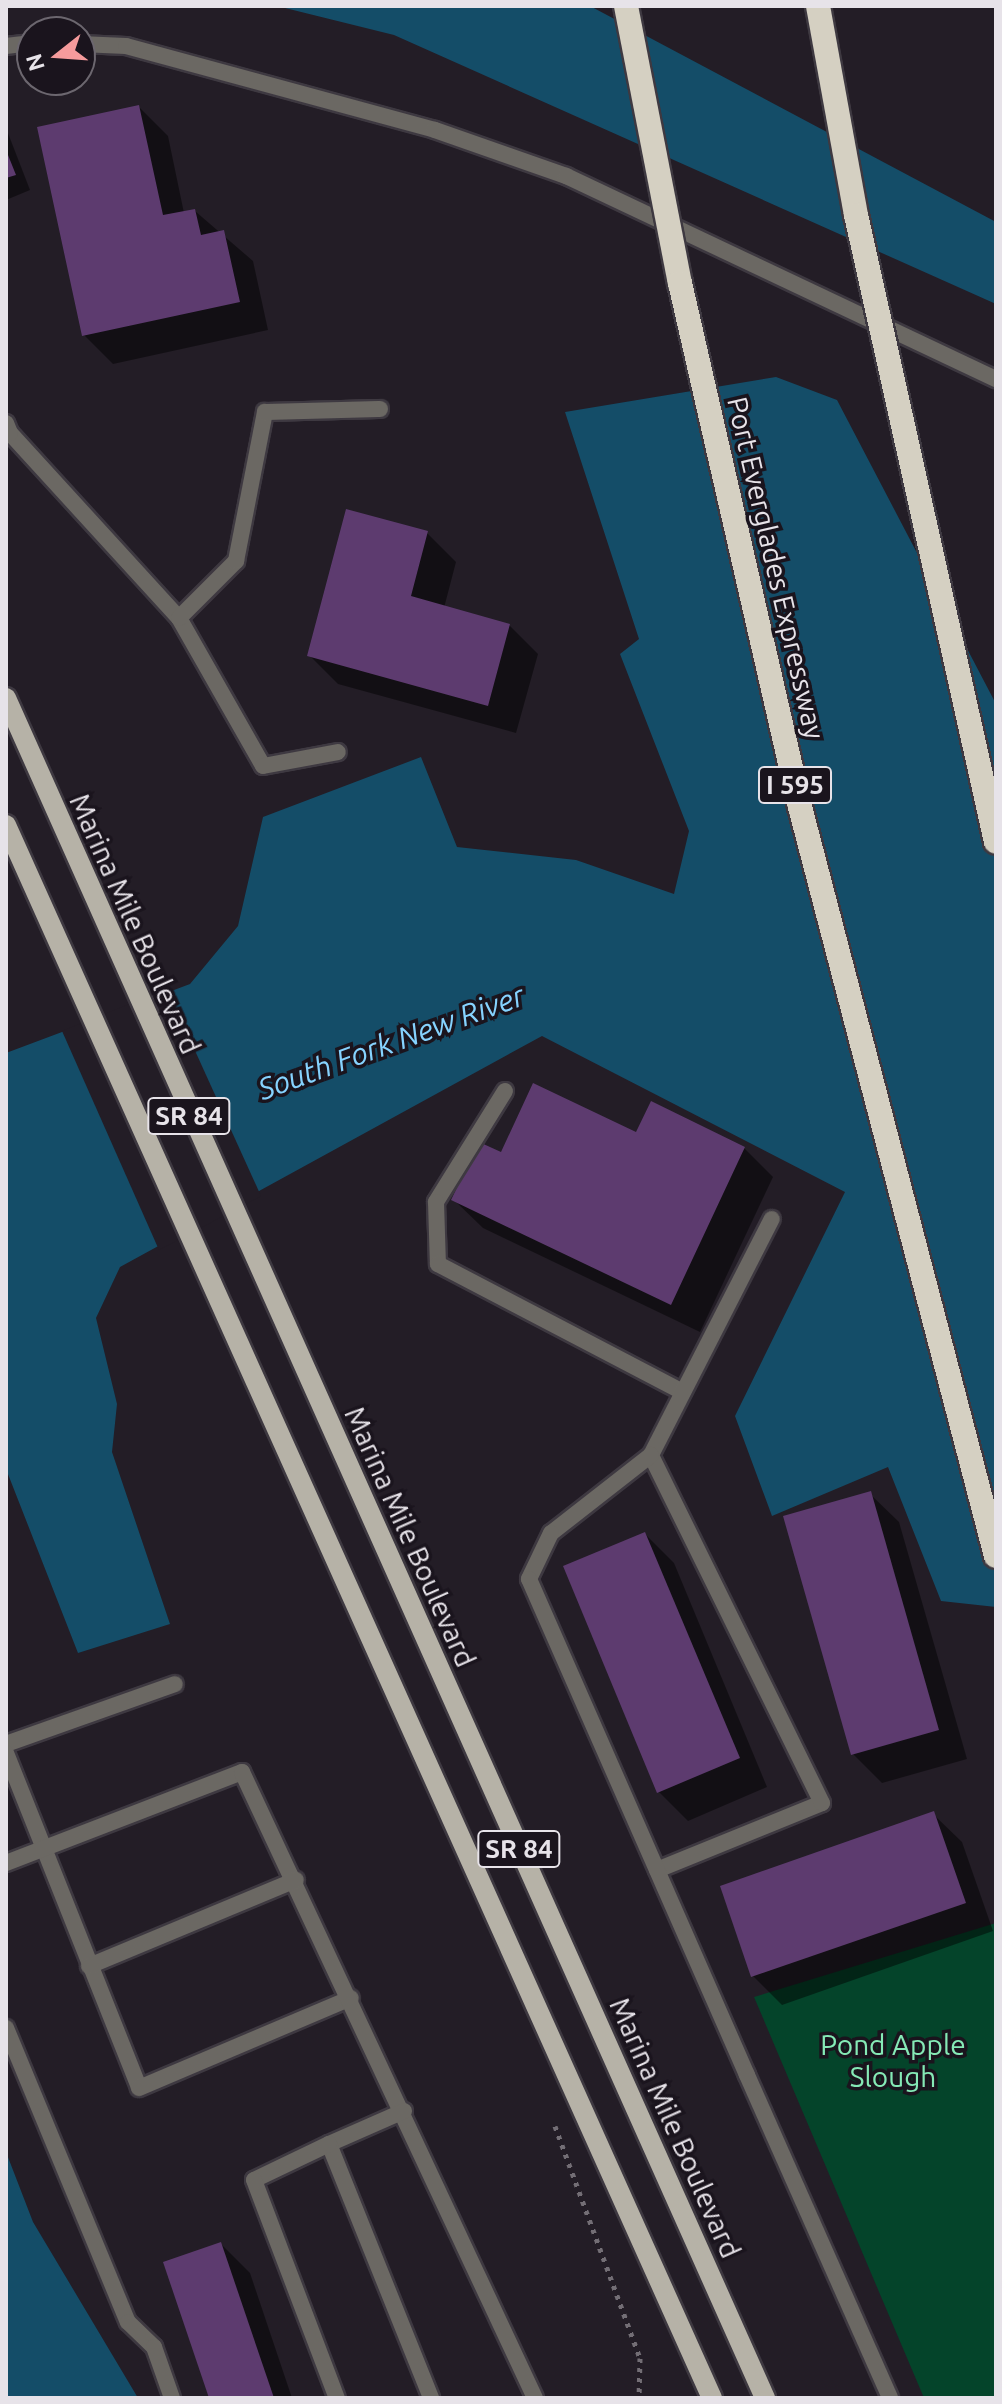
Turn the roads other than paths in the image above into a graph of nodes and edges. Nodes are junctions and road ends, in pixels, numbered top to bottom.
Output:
1 (626, 6) edge
2 (818, 6) edge
3 (96, 45) edge
4 (996, 379) edge
5 (380, 409) dead end
6 (8, 428) edge
7 (179, 618) junction
8 (6, 698) edge
9 (338, 752) dead end
10 (6, 825) edge
11 (996, 842) edge
12 (505, 1091) dead end
13 (772, 1219) dead end
14 (683, 1392) junction
15 (651, 1455) junction
16 (996, 1556) edge
17 (175, 1684) dead end
18 (6, 1744) edge
19 (6, 1753) edge
20 (42, 1849) junction
21 (6, 1863) edge
22 (657, 1870) junction
23 (296, 1880) junction
24 (89, 1966) junction
25 (351, 1998) junction
26 (6, 2028) edge
27 (404, 2111) junction
28 (329, 2144) junction
29 (172, 2398) edge
30 (337, 2398) edge
31 (431, 2398) edge
32 (535, 2398) edge
33 (712, 2398) edge
34 (765, 2398) edge
35 (890, 2398) edge

1 - 16 highway, Port Everglades Expressway / I 595, bridge
2 - 11 highway, bridge
3 - 4 lane
5 - 7 lane
6 - 7 lane
7 - 9 lane
8 - 34 main road, Marina Mile Boulevard / SR 84
10 - 33 main road, SR 84
12 - 14 lane
13 - 14 lane
14 - 15 lane
15 - 22 lane
15 - 22 lane
17 - 18 lane
19 - 20 lane
20 - 21 lane
20 - 23 lane
20 - 24 lane
22 - 35 lane
23 - 24 lane
23 - 25 lane
24 - 25 lane
25 - 27 lane
26 - 29 lane
27 - 28 lane
27 - 32 lane
28 - 30 lane
28 - 31 lane

